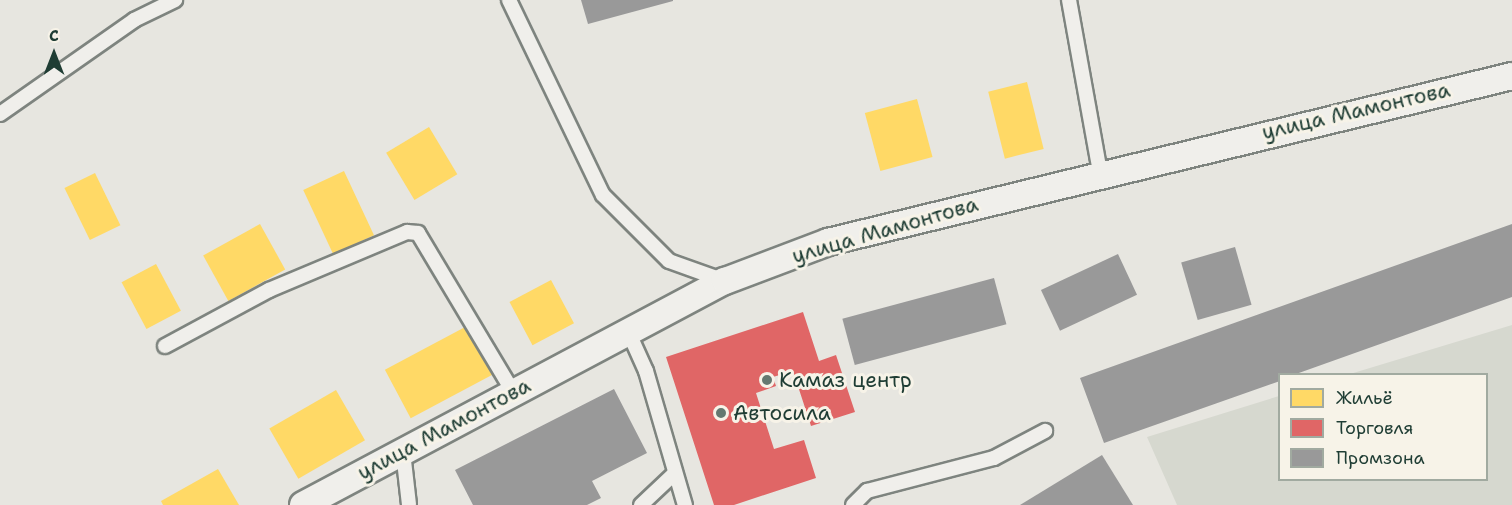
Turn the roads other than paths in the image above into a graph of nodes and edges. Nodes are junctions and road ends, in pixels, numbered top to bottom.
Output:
1 (175, 0) edge
2 (509, 0) edge
3 (1069, 0) edge
4 (1512, 76) edge
5 (0, 114) edge
6 (1100, 172) junction
7 (725, 281) junction
8 (628, 331) junction
9 (165, 346) dead end
10 (513, 392) junction
11 (1045, 431) dead end
12 (403, 452) junction
13 (675, 473) junction
14 (303, 505) edge
15 (409, 505) edge
16 (641, 505) edge
17 (685, 505) edge
18 (853, 505) edge

1 - 5 lane
2 - 7 lane
3 - 6 lane
4 - 6 street, улица Мамонтова
6 - 7 street, улица Мамонтова
7 - 8 street, улица Мамонтова
8 - 10 street, улица Мамонтова
8 - 13 lane
9 - 10 lane
10 - 12 street, улица Мамонтова
11 - 18 lane
12 - 14 street, улица Мамонтова
12 - 15 lane
13 - 16 lane
13 - 17 lane

